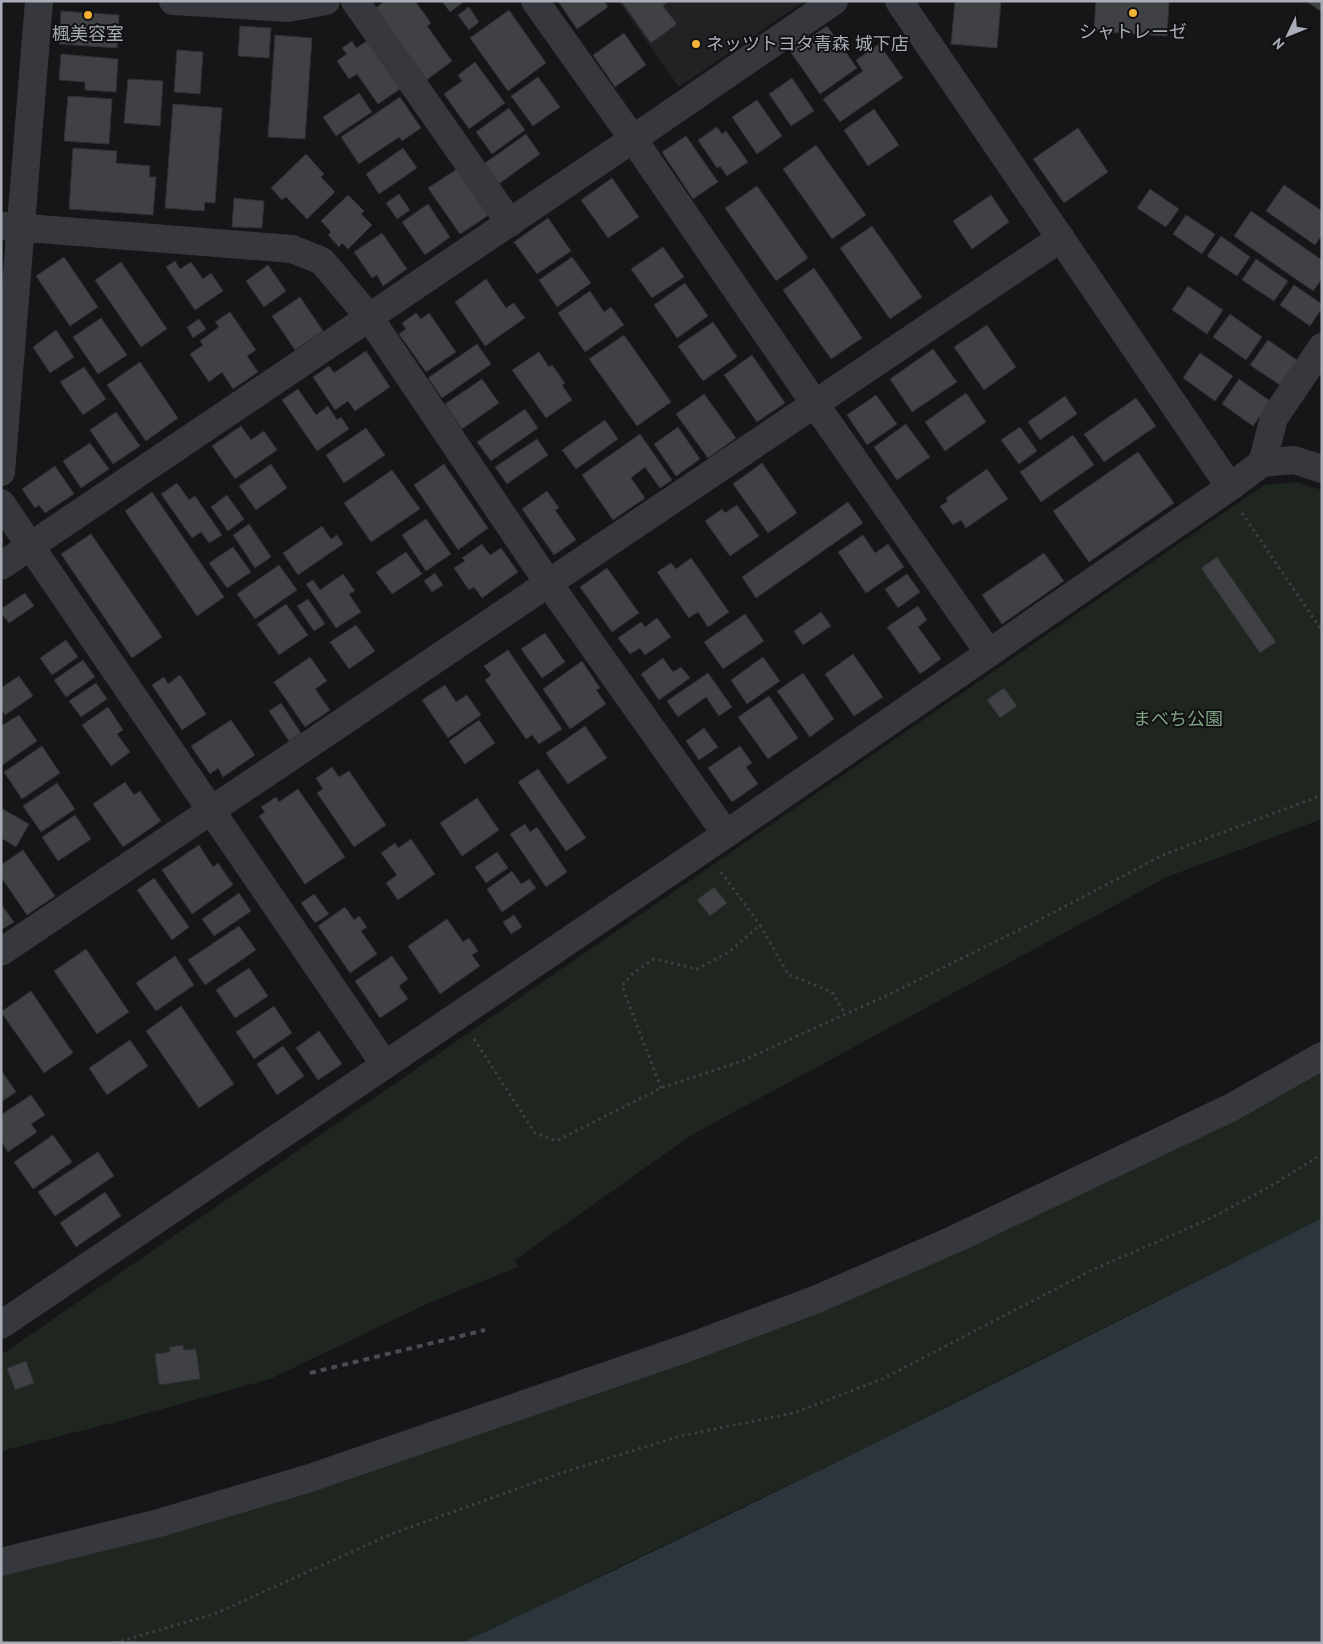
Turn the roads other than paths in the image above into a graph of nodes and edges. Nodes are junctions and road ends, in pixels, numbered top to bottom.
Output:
1 (39, 1) edge
2 (172, 1) edge
3 (326, 1) edge
4 (355, 1) edge
5 (535, 1) edge
6 (834, 1) edge
7 (899, 1) edge
8 (230, 3) edge
9 (634, 139) junction
10 (510, 223) junction
11 (11, 227) edge
12 (1061, 238) junction
13 (369, 317) junction
14 (1322, 347) edge
15 (815, 404) junction
16 (1262, 463) junction
17 (1322, 469) edge
18 (1, 472) edge
19 (1230, 487) junction
20 (1, 503) edge
21 (31, 546) junction
22 (1, 566) edge
23 (549, 584) junction
24 (989, 653) junction
25 (211, 811) junction
26 (726, 834) junction
27 (1, 952) edge
28 (1322, 1056) edge
29 (385, 1065) junction
30 (1, 1325) edge
31 (1, 1562) edge

1 - 11 street
2 - 8 street
3 - 8 street
4 - 10 street
5 - 9 street
6 - 9 street
7 - 12 street
9 - 10 street
9 - 15 street
10 - 13 street
11 - 13 street
11 - 18 street
12 - 15 street
12 - 19 street
13 - 21 street
13 - 23 street
14 - 16 street
15 - 23 street
15 - 24 street
16 - 17 street
16 - 19 street
19 - 24 street
20 - 21 street
21 - 22 street
21 - 25 street
23 - 25 street
23 - 26 street
24 - 26 street
25 - 27 street
25 - 29 street
26 - 29 street
28 - 31 street
29 - 30 street

